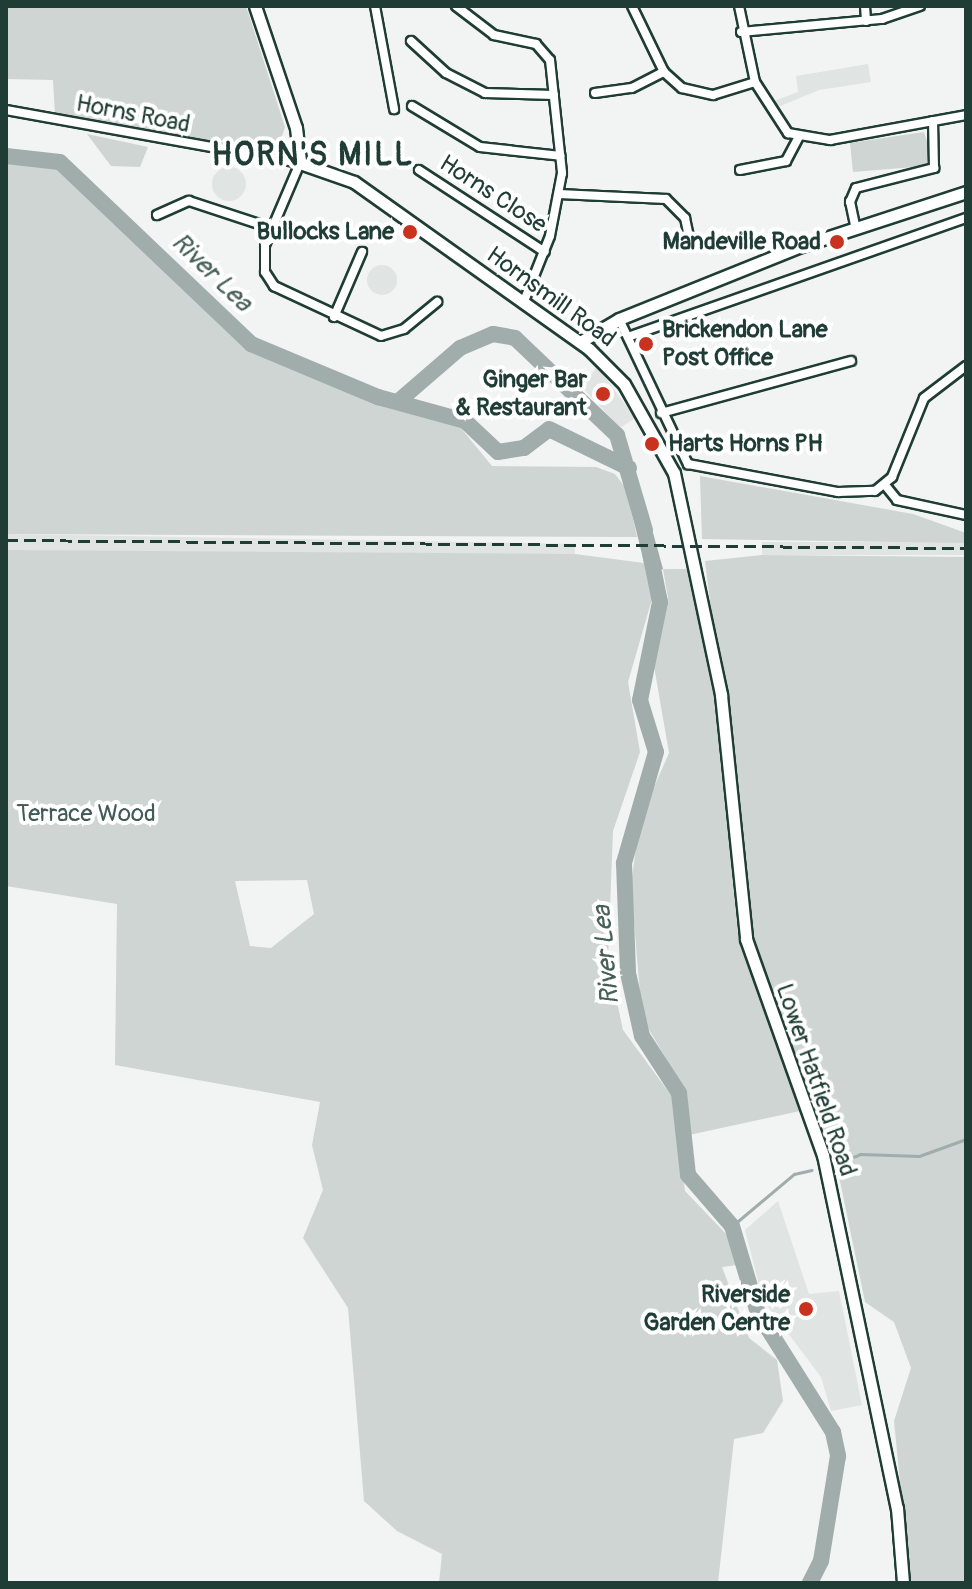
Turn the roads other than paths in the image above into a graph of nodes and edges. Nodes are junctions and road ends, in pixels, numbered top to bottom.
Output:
1 (255, 6) edge
2 (375, 6) edge
3 (456, 6) edge
4 (632, 6) edge
5 (739, 6) edge
6 (865, 6) edge
7 (920, 6) edge
8 (866, 21) junction
9 (741, 32) junction
10 (411, 41) dead end
11 (664, 72) junction
12 (755, 82) junction
13 (595, 93) dead end
14 (554, 95) junction
15 (412, 106) dead end
16 (394, 109) dead end
17 (6, 110) edge
18 (966, 115) edge
19 (933, 121) junction
20 (799, 137) junction
21 (561, 156) junction
22 (300, 163) junction
23 (419, 170) dead end
24 (740, 170) dead end
25 (966, 192) edge
26 (559, 194) junction
27 (157, 215) dead end
28 (966, 218) edge
29 (855, 225) junction
30 (271, 228) junction
31 (690, 242) dead end
32 (362, 252) dead end
33 (545, 252) junction
34 (437, 302) dead end
35 (523, 304) junction
36 (334, 317) junction
37 (619, 319) junction
38 (628, 337) junction
39 (580, 342) junction
40 (851, 361) dead end
41 (966, 366) edge
42 (661, 413) junction
43 (885, 485) junction
44 (966, 515) edge
45 (700, 589) joint
46 (903, 1583) edge

1 - 22 main road
2 - 16 street
3 - 14 street
4 - 11 street
5 - 9 street
6 - 8 street
7 - 8 street
8 - 9 street
9 - 12 street
10 - 14 street
11 - 12 street
11 - 13 street
12 - 20 street
14 - 21 street
15 - 21 street
17 - 22 street, Horns Road
18 - 19 street
19 - 20 street
19 - 29 street
20 - 24 street
21 - 26 street
22 - 30 street
22 - 35 main road, Hornsmill Road
23 - 33 street, Horns Close
25 - 29 main road
26 - 31 street
26 - 33 street
27 - 30 street
28 - 38 street
29 - 37 main road
30 - 36 street
32 - 36 street
33 - 35 street
34 - 36 street
35 - 39 main road, Hornsmill Road
37 - 38 street
37 - 39 main road
38 - 42 street
39 - 45 main road, Hornsmill Road
40 - 42 street
41 - 43 street
42 - 43 street
43 - 44 street
45 - 46 main road, Lower Hatfield Road

